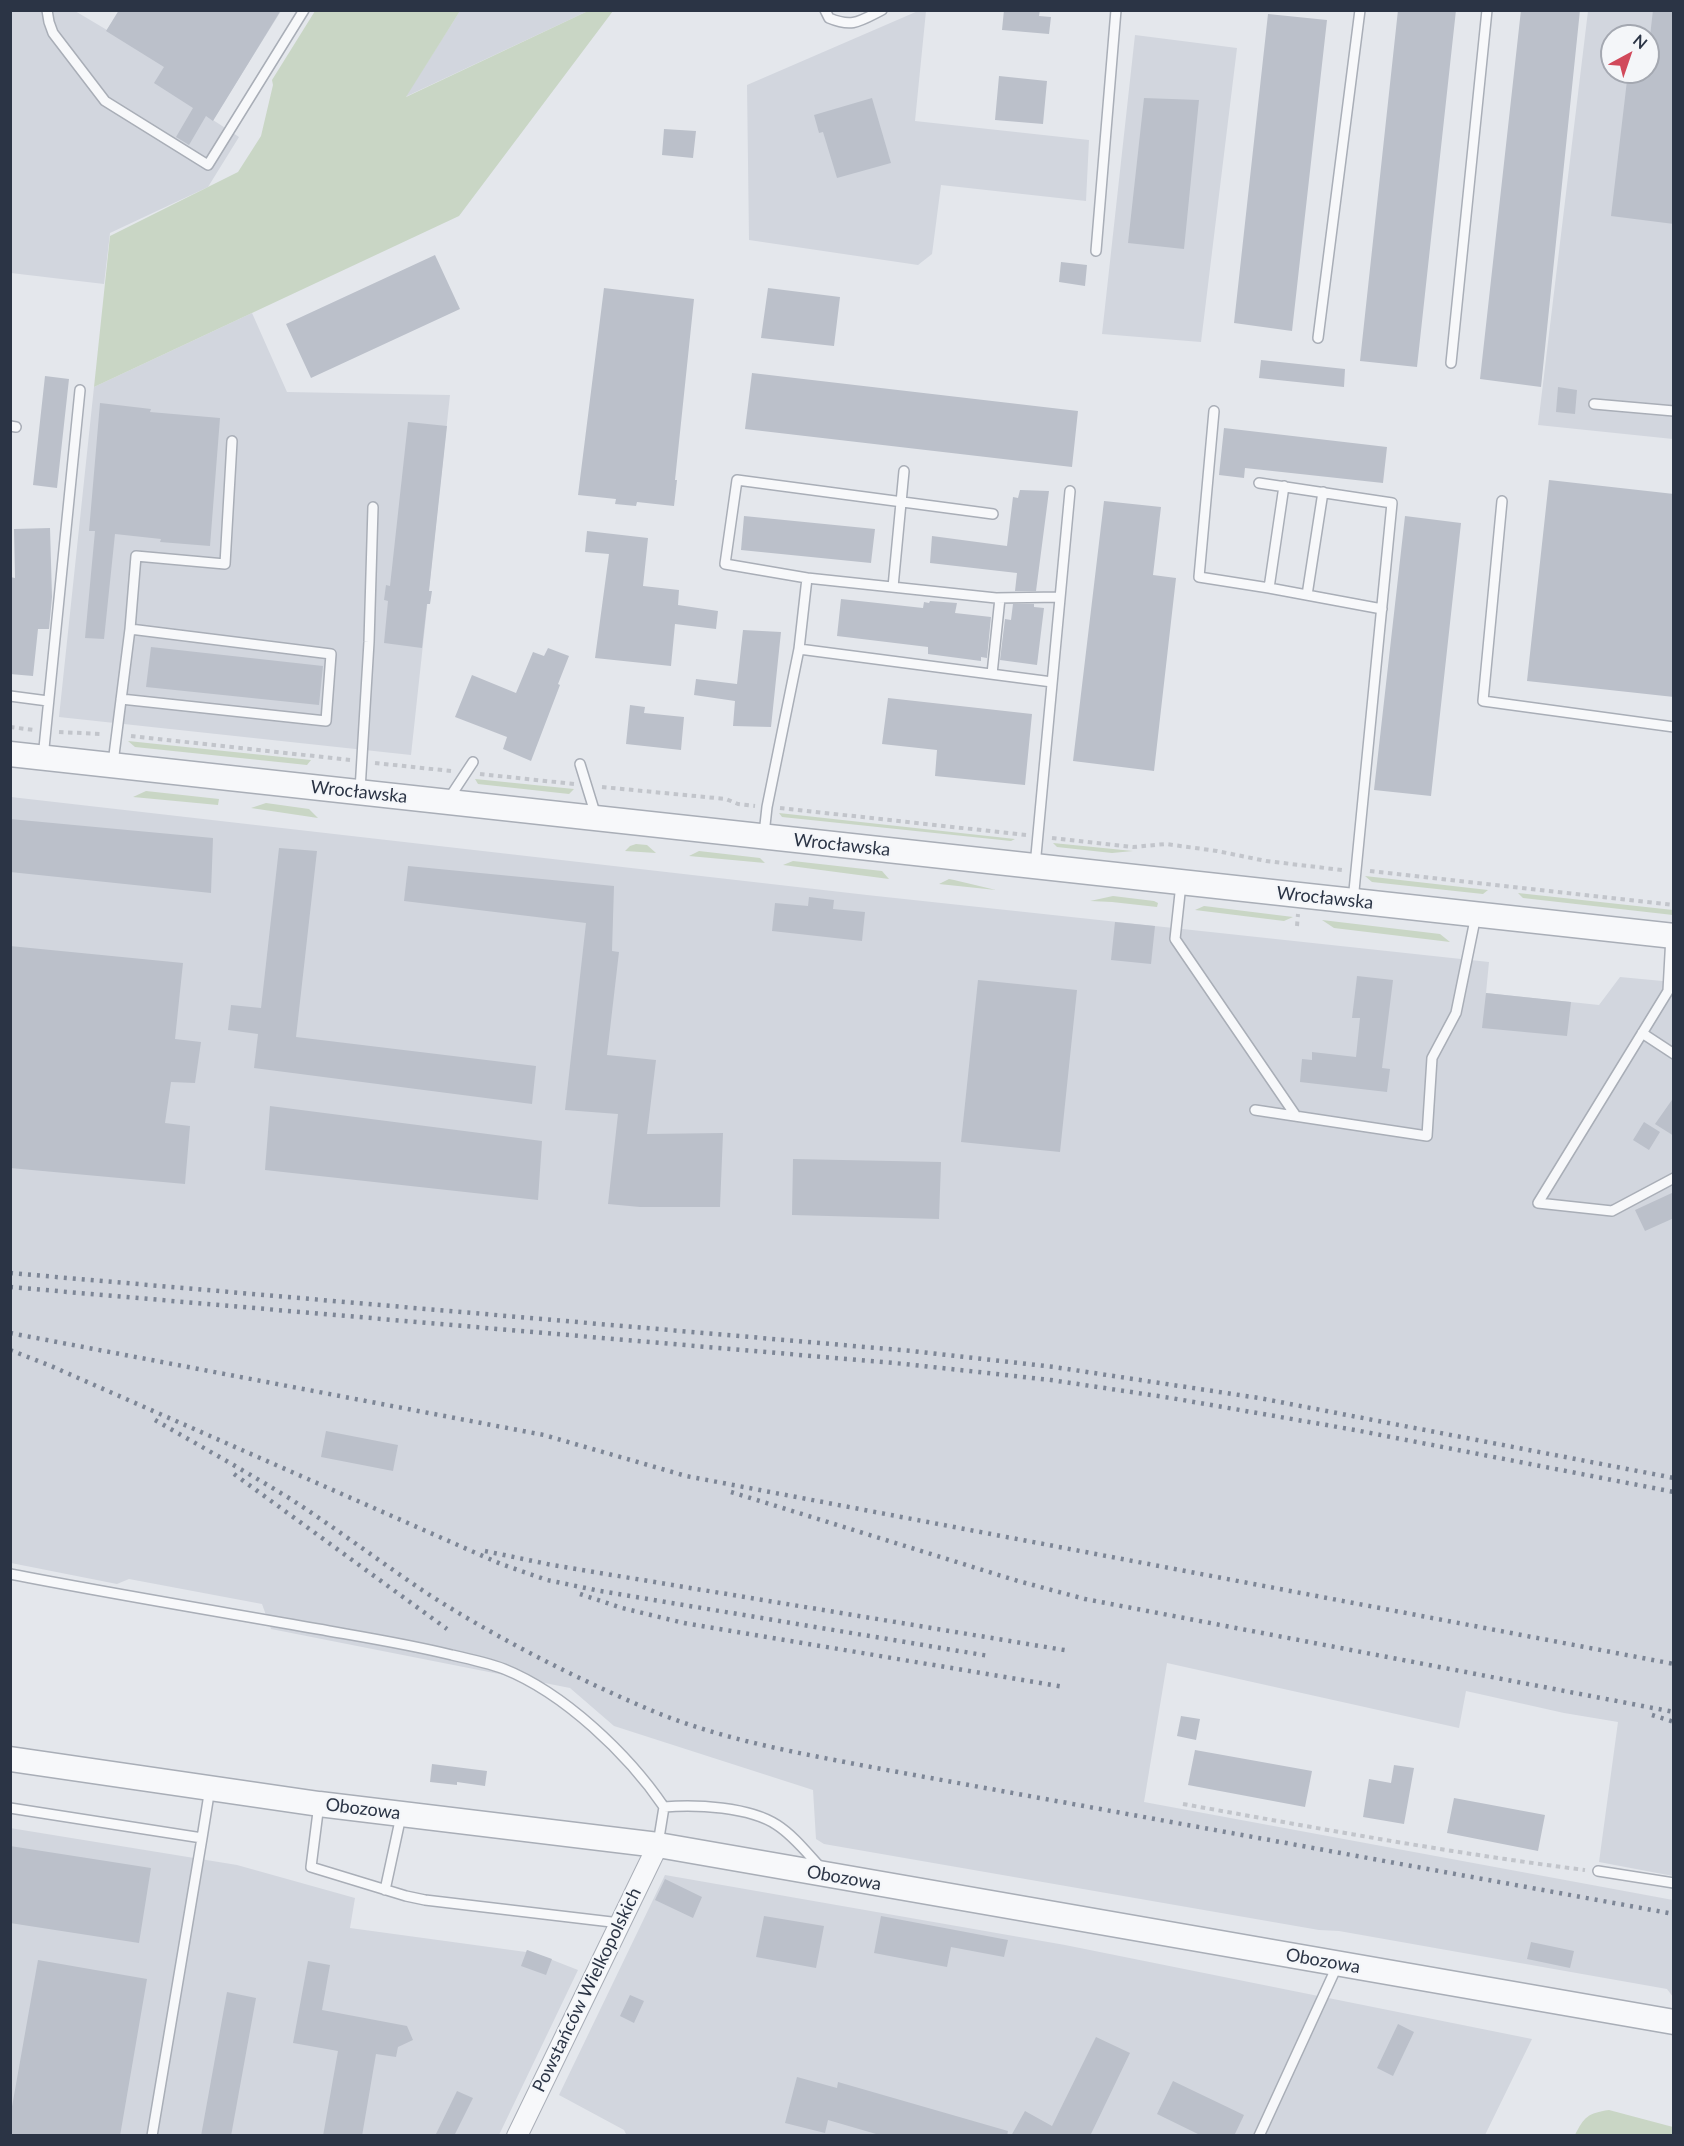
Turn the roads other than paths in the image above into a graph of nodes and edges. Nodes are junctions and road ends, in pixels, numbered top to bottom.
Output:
1 (47, 10) edge
2 (303, 10) edge
3 (825, 10) edge
4 (882, 10) edge
5 (1116, 10) edge
6 (1360, 10) edge
7 (1487, 10) edge
8 (1096, 251) dead end
9 (1318, 338) dead end
10 (1451, 363) dead end
11 (80, 390) dead end
12 (1594, 404) dead end
13 (1214, 411) dead end
14 (1674, 411) edge
15 (232, 441) dead end
16 (904, 471) dead end
17 (1259, 483) dead end
18 (1284, 486) junction
19 (1070, 491) dead end
20 (1323, 492) junction
21 (902, 501) junction
22 (1502, 501) dead end
23 (373, 507) dead end
24 (993, 514) dead end
25 (807, 578) junction
26 (893, 587) junction
27 (1269, 588) junction
28 (1307, 595) junction
29 (1060, 597) junction
30 (1000, 598) junction
31 (1382, 609) junction
32 (130, 629) junction
33 (800, 649) junction
34 (992, 674) junction
35 (1052, 682) junction
36 (10, 696) edge
37 (121, 699) junction
38 (48, 700) junction
39 (1674, 727) edge
40 (10, 754) edge
41 (43, 758) junction
42 (473, 762) dead end
43 (580, 764) dead end
44 (113, 766) junction
45 (359, 792) junction
46 (446, 802) junction
47 (597, 818) junction
48 (763, 836) junction
49 (1035, 866) junction
50 (1181, 882) junction
51 (1353, 900) junction
52 (1476, 915) junction
53 (1672, 936) edge
54 (1642, 1033) junction
55 (1674, 1054) edge
56 (1255, 1110) dead end
57 (1296, 1116) junction
58 (1674, 1178) edge
59 (10, 1574) edge
60 (10, 1759) edge
61 (210, 1788) junction
62 (319, 1804) junction
63 (664, 1807) junction
64 (10, 1808) edge
65 (402, 1814) junction
66 (202, 1838) junction
67 (658, 1845) junction
68 (1598, 1871) road end
69 (828, 1875) junction
70 (1674, 1883) edge
71 (385, 1890) junction
72 (620, 1923) junction
73 (1338, 1964) junction
74 (1674, 2022) edge
75 (152, 2136) edge
76 (518, 2136) edge
77 (1258, 2136) edge

1 - 2 lane
3 - 4 lane
5 - 8 lane
6 - 9 lane
7 - 10 lane
11 - 38 lane
12 - 14 lane
13 - 27 lane
15 - 32 lane
16 - 21 lane
17 - 18 lane
18 - 20 lane
18 - 27 lane
19 - 29 lane
20 - 28 lane
20 - 31 lane
21 - 24 lane
21 - 25 lane
21 - 26 lane
22 - 39 lane
23 - 45 lane
25 - 26 lane
25 - 33 lane
26 - 30 lane
27 - 28 lane
28 - 31 lane
29 - 30 lane
29 - 35 lane
30 - 34 lane
31 - 51 lane
32 - 37 lane
32 - 37 lane
33 - 34 lane
33 - 48 lane
34 - 35 lane
35 - 49 lane
36 - 38 lane
37 - 44 lane
38 - 41 lane
40 - 41 street, Wrocławska
41 - 44 street, Wrocławska
42 - 46 lane
43 - 47 lane
44 - 45 street, Wrocławska
45 - 46 street, Wrocławska
46 - 47 street, Wrocławska
47 - 48 street, Wrocławska
48 - 49 street, Wrocławska
49 - 50 street, Wrocławska
50 - 51 street, Wrocławska
50 - 57 lane
51 - 52 street, Wrocławska
52 - 53 street, Wrocławska
52 - 57 lane
53 - 54 lane
54 - 55 lane
54 - 58 lane
56 - 57 lane
59 - 63 lane
60 - 61 street, Obozowa
61 - 62 street, Obozowa
61 - 66 lane
62 - 65 street, Obozowa
62 - 71 lane
63 - 67 lane
63 - 69 lane
64 - 66 lane
65 - 67 street, Obozowa
65 - 71 lane
66 - 75 lane
67 - 69 street, Obozowa
67 - 72 street, Powstańców Wielkopolskich
68 - 70 lane
69 - 73 street, Obozowa
71 - 72 lane
72 - 76 street, Powstańców Wielkopolskich
73 - 74 street, Obozowa
73 - 77 lane

